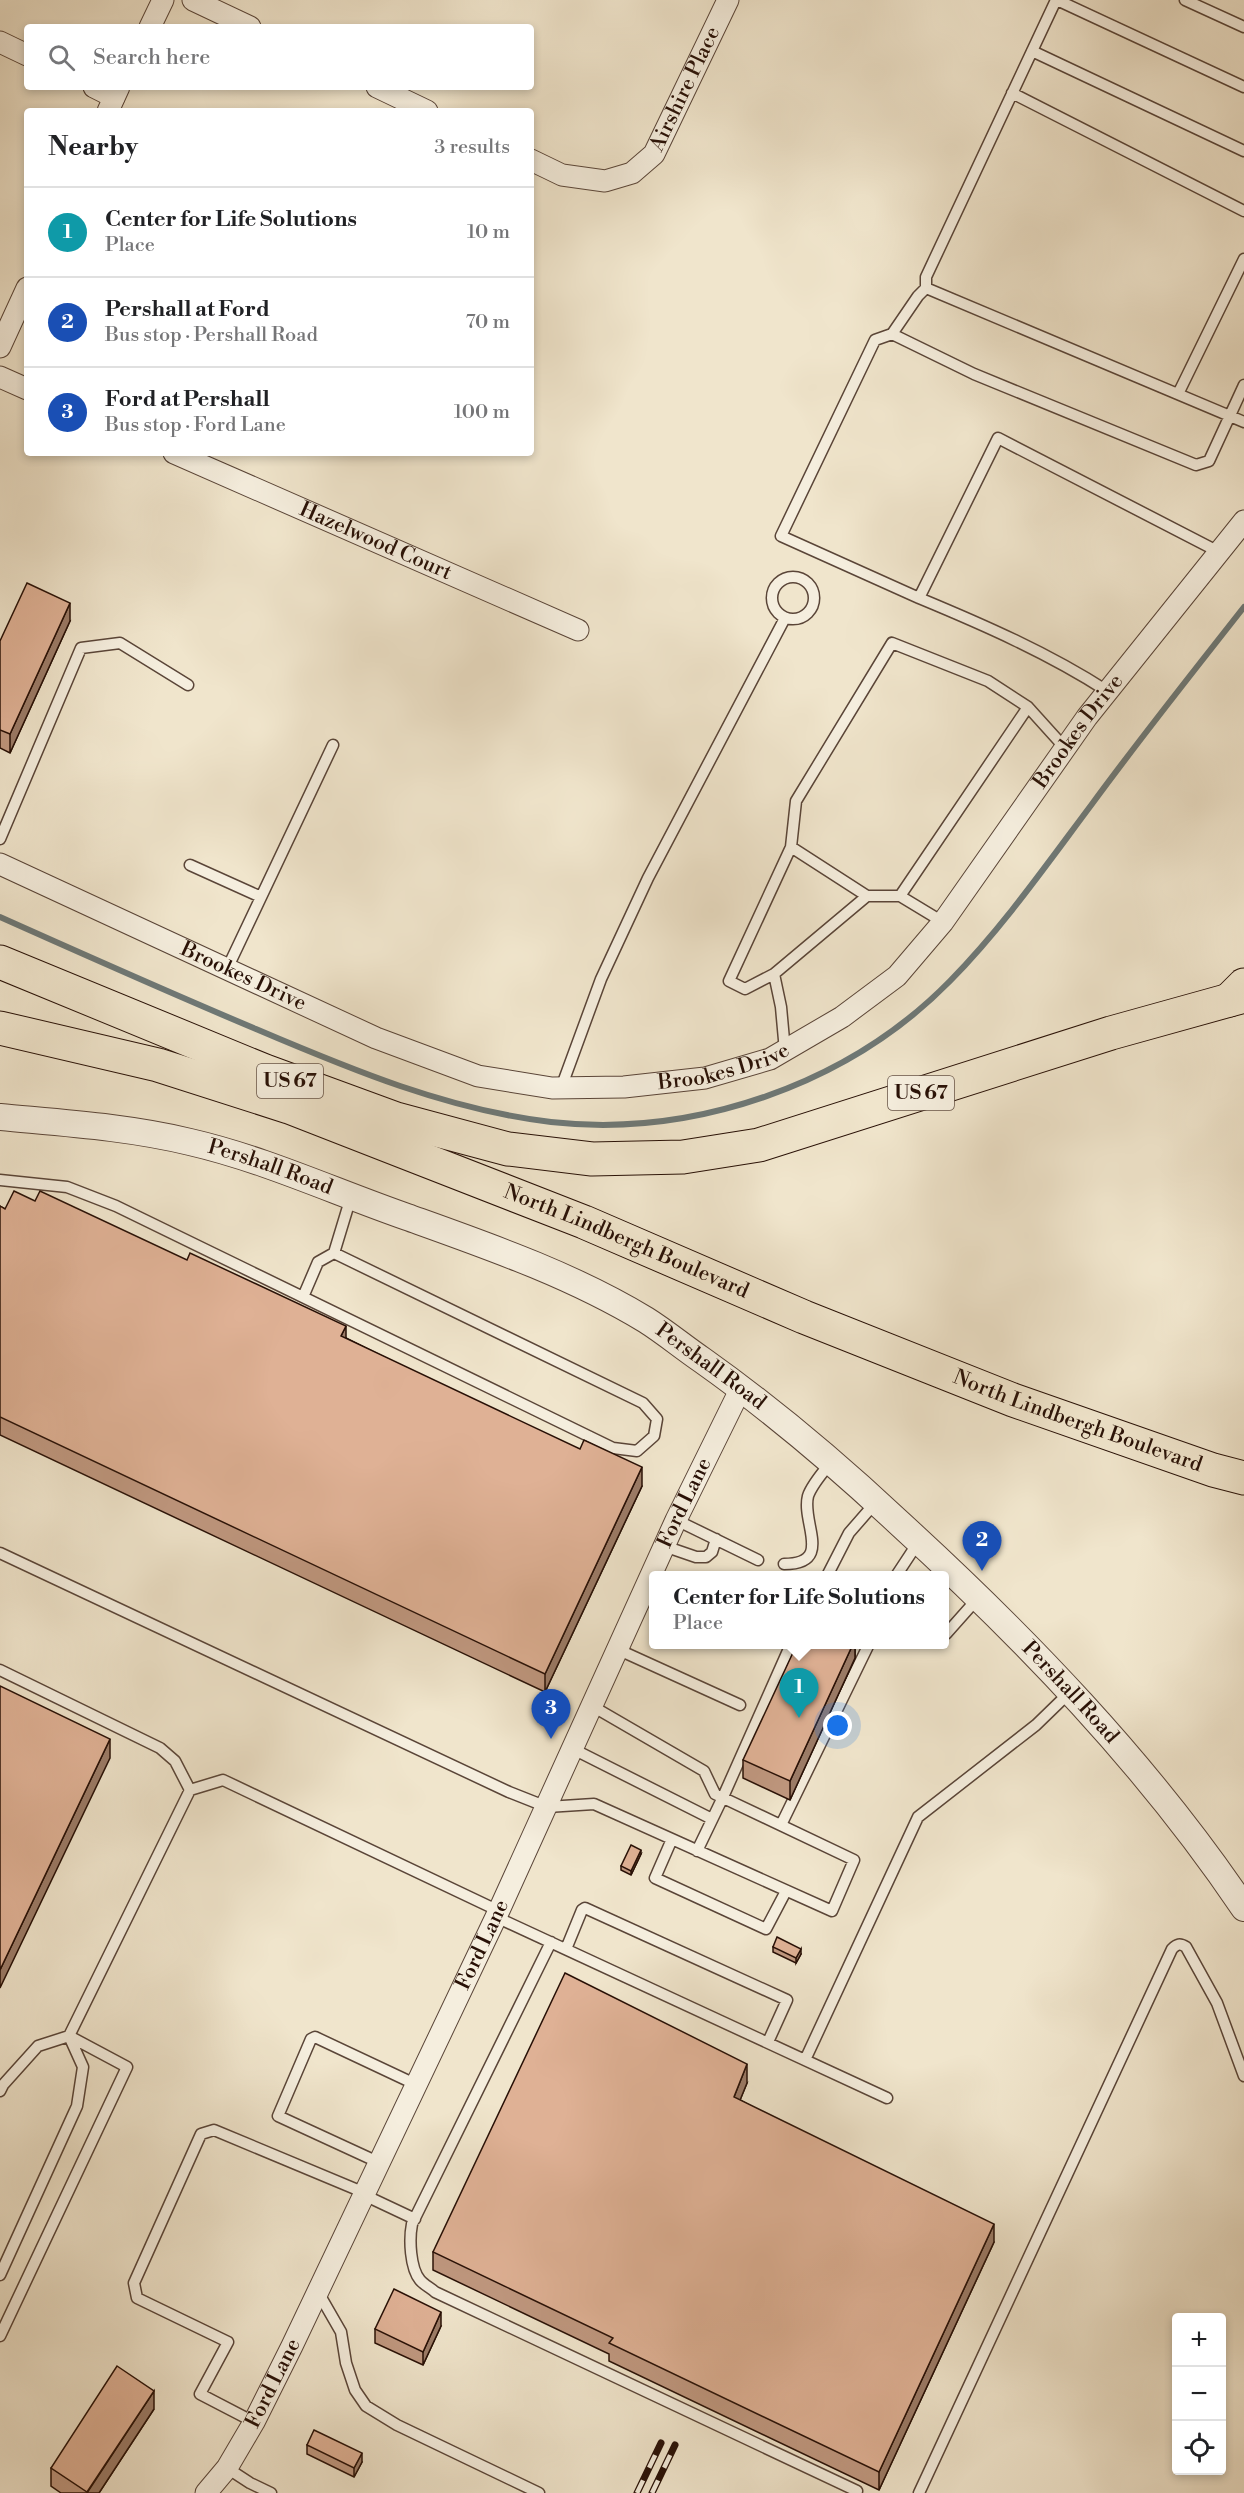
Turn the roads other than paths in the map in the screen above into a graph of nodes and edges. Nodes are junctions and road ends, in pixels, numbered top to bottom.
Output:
1 (163, 0) edge
2 (193, 0) edge
3 (728, 0) edge
4 (1057, 0) edge
5 (1185, 0) edge
6 (151, 24) edge
7 (244, 24) edge
8 (1244, 27) edge
9 (0, 42) edge
10 (1032, 51) junction
11 (24, 54) edge
12 (1244, 87) edge
13 (99, 90) edge
14 (383, 90) edge
15 (1012, 93) junction
16 (114, 98) edge
17 (421, 108) edge
18 (1244, 151) edge
19 (534, 161) edge
20 (1244, 211) edge
21 (1244, 259) edge
22 (926, 288) junction
23 (24, 295) edge
24 (892, 334) junction
25 (0, 347) edge
26 (0, 377) edge
27 (1244, 385) edge
28 (24, 388) edge
29 (1178, 394) junction
30 (1230, 417) junction
31 (1244, 422) edge
32 (181, 456) edge
33 (1244, 521) edge
34 (1219, 552) junction
35 (919, 598) junction
36 (785, 618) junction
37 (578, 630) dead end
38 (188, 685) dead end
39 (1107, 691) junction
40 (1028, 707) junction
41 (333, 745) dead end
42 (1065, 748) junction
43 (0, 839) edge
44 (791, 847) junction
45 (0, 864) edge
46 (190, 865) dead end
47 (867, 896) junction
48 (900, 896) junction
49 (261, 897) junction
50 (943, 921) junction
51 (0, 962) edge
52 (227, 969) junction
53 (774, 974) junction
54 (1239, 994) edge
55 (0, 1028) edge
56 (785, 1051) junction
57 (561, 1088) junction
58 (0, 1117) edge
59 (0, 1180) edge
60 (351, 1197) junction
61 (334, 1253) junction
62 (303, 1297) junction
63 (741, 1388) junction
64 (832, 1461) junction
65 (1244, 1478) edge
66 (876, 1502) junction
67 (676, 1520) junction
68 (716, 1539) junction
69 (919, 1541) junction
70 (664, 1546) junction
71 (0, 1553) edge
72 (758, 1560) dead end
73 (784, 1564) dead end
74 (943, 1570) edge
75 (653, 1571) edge
76 (829, 1571) edge
77 (899, 1571) edge
78 (949, 1575) edge
79 (649, 1581) edge
80 (978, 1598) junction
81 (949, 1631) edge
82 (788, 1649) edge
83 (866, 1649) edge
84 (619, 1650) junction
85 (0, 1670) edge
86 (1070, 1692) junction
87 (592, 1706) junction
88 (740, 1706) dead end
89 (573, 1749) junction
90 (190, 1790) junction
91 (723, 1797) junction
92 (546, 1807) junction
93 (712, 1819) junction
94 (781, 1825) junction
95 (672, 1839) junction
96 (697, 1851) junction
97 (786, 1891) junction
98 (1244, 1908) edge
99 (498, 1914) junction
100 (551, 1942) junction
101 (566, 1949) junction
102 (69, 2036) junction
103 (768, 2042) junction
104 (805, 2060) junction
105 (1244, 2077) edge
106 (417, 2085) junction
107 (0, 2091) edge
108 (887, 2098) dead end
109 (380, 2163) junction
110 (365, 2194) junction
111 (414, 2219) junction
112 (0, 2275) edge
113 (318, 2291) junction
114 (0, 2336) edge
115 (254, 2422) junction
116 (227, 2468) junction
117 (858, 2491) dead end
118 (206, 2493) edge
119 (271, 2493) edge
120 (539, 2493) edge
121 (919, 2493) edge

1 - 6 street
2 - 7 street
3 - 19 street, Airshire Place
4 - 10 lane
4 - 12 lane
5 - 8 lane
9 - 11 street
10 - 15 lane
10 - 18 lane
13 - 16 street
14 - 17 street
15 - 20 lane
15 - 22 lane
21 - 29 lane
22 - 24 lane
22 - 29 lane
23 - 25 street
24 - 30 lane
24 - 35 lane
26 - 28 street
27 - 30 lane
29 - 30 lane
30 - 31 lane
32 - 37 street, Hazelwood Court
33 - 34 street, Brookes Drive
34 - 35 lane
34 - 39 street, Brookes Drive
35 - 39 lane
36 - 36 lane
36 - 57 lane
38 - 43 lane
39 - 42 street, Brookes Drive
40 - 42 lane
40 - 44 lane
40 - 48 lane
41 - 49 lane
42 - 50 street, Brookes Drive
44 - 47 lane
44 - 53 lane
45 - 52 street, Brookes Drive
46 - 49 lane
47 - 48 lane
47 - 53 lane
48 - 50 lane
49 - 52 lane
50 - 56 street, Brookes Drive
51 - 54 highway, North Lindbergh Boulevard / US 67
52 - 57 street, Brookes Drive
53 - 56 lane
55 - 65 highway, North Lindbergh Boulevard / US 67
56 - 57 street, Brookes Drive
58 - 60 street, Pershall Road
59 - 62 lane
60 - 61 lane
60 - 63 street, Pershall Road
61 - 62 lane
61 - 62 lane
63 - 64 street, Pershall Road
63 - 67 street, Ford Lane
64 - 66 street, Pershall Road
64 - 73 lane
66 - 69 street, Pershall Road
66 - 76 lane
67 - 68 lane
67 - 70 street, Ford Lane
68 - 70 lane
68 - 72 lane
69 - 74 street, Pershall Road
69 - 77 lane
70 - 75 street, Ford Lane
71 - 92 lane
78 - 80 street, Pershall Road
79 - 84 street, Ford Lane
80 - 81 lane
80 - 86 street, Pershall Road
82 - 91 lane
83 - 94 lane
84 - 87 street, Ford Lane
84 - 88 lane
85 - 90 lane
86 - 98 street, Pershall Road
86 - 104 lane
87 - 89 street, Ford Lane
87 - 91 lane
89 - 92 street, Ford Lane
89 - 93 lane
90 - 99 lane
90 - 102 lane
91 - 93 lane
91 - 94 lane
92 - 95 lane
92 - 99 street, Ford Lane
93 - 96 lane
94 - 97 lane
95 - 96 lane
95 - 97 lane
96 - 97 lane
99 - 100 lane
99 - 106 street, Ford Lane
100 - 101 lane
100 - 111 lane
101 - 103 lane
101 - 103 lane
102 - 107 lane
102 - 112 lane
102 - 114 lane
103 - 104 lane
104 - 108 lane
105 - 121 lane
106 - 109 street, Ford Lane
106 - 109 lane
109 - 110 street, Ford Lane
110 - 111 lane
110 - 113 street, Ford Lane
110 - 115 lane
111 - 117 lane
113 - 115 street, Ford Lane
113 - 120 lane
115 - 116 street, Ford Lane
116 - 118 street, Ford Lane
116 - 119 lane

